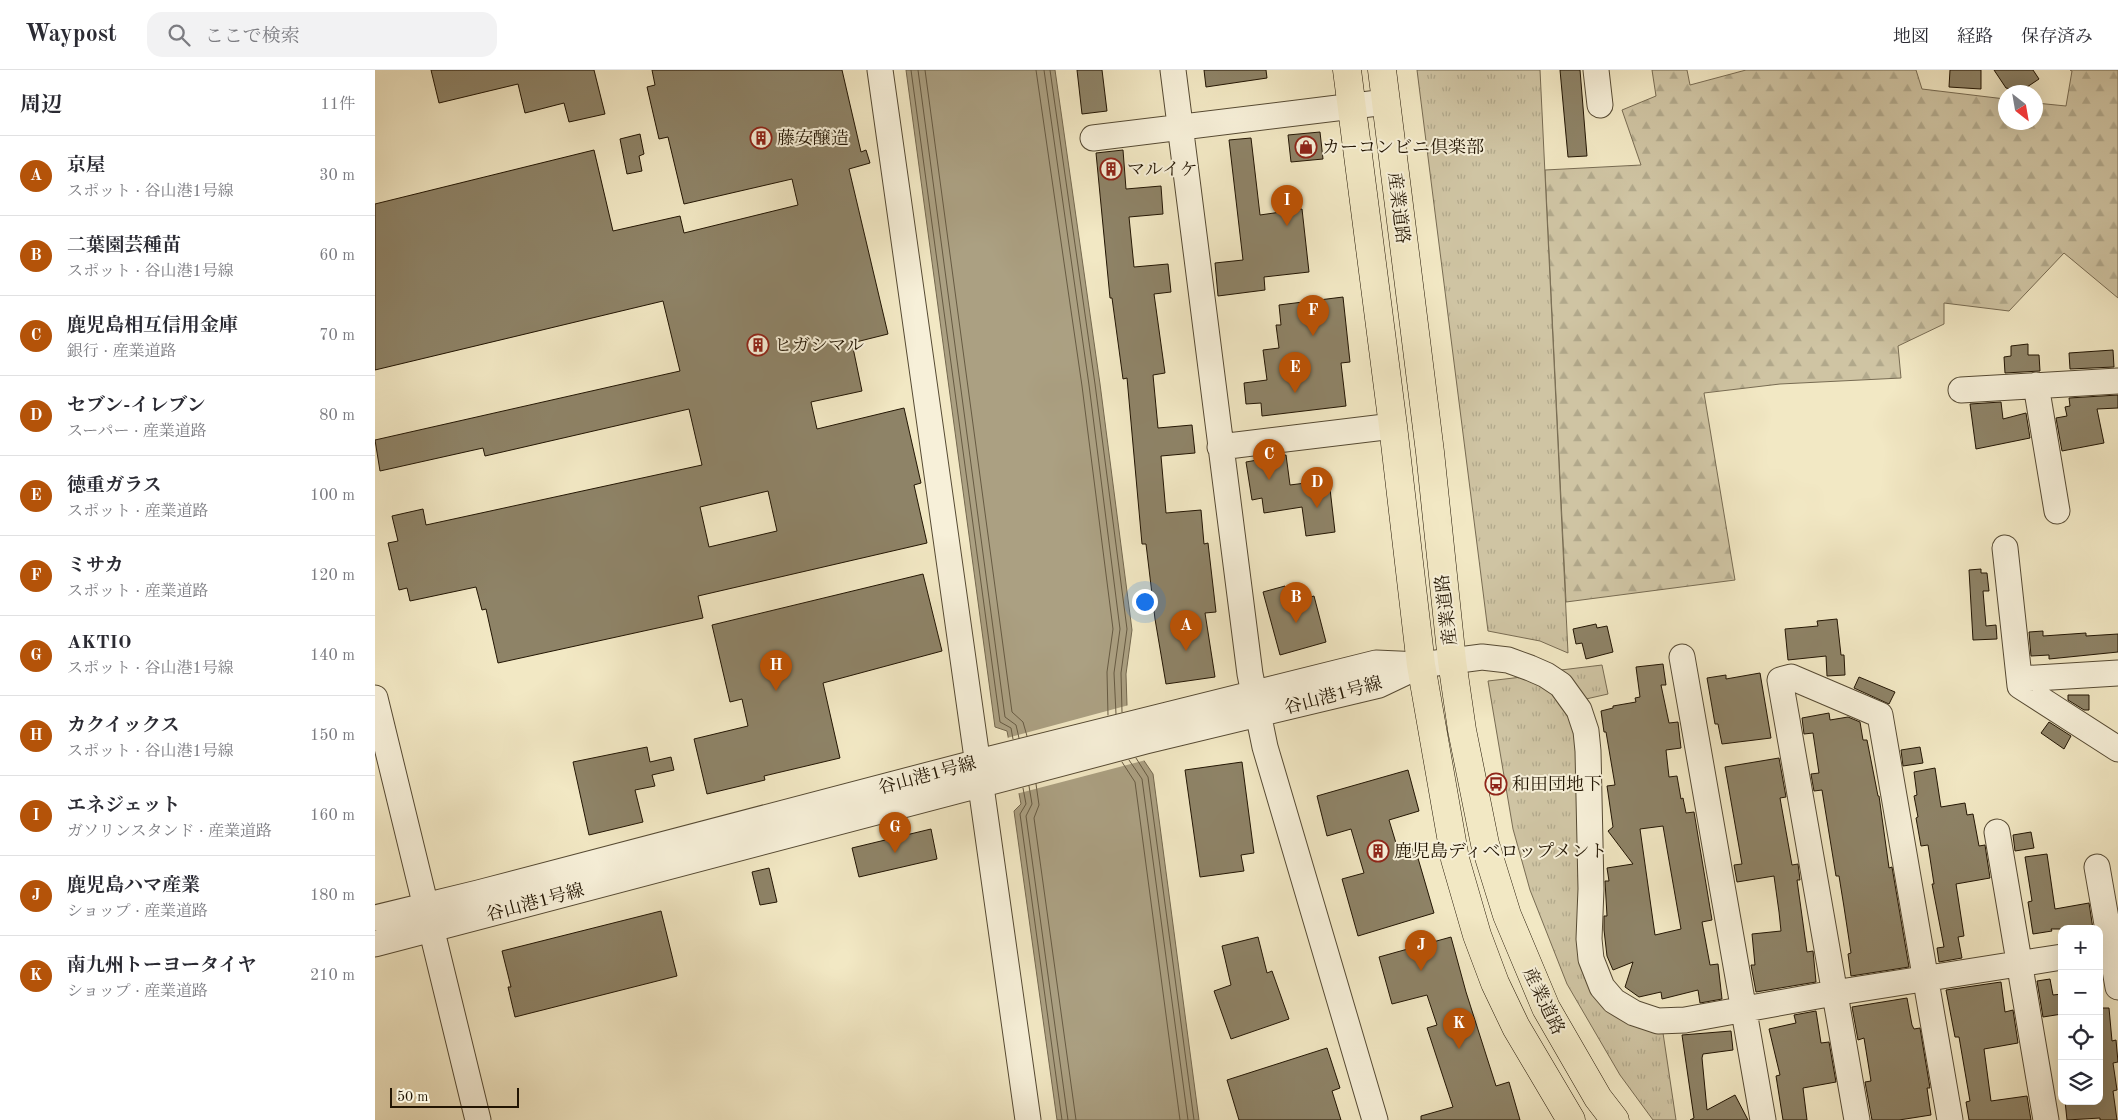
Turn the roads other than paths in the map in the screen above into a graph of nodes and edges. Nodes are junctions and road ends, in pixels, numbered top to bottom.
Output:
1 (880, 70) edge
2 (1173, 70) edge
3 (1347, 70) edge
4 (1382, 70) edge
5 (1596, 70) edge
6 (1385, 102) junction
7 (1600, 105) dead end
8 (1351, 106) junction
9 (1181, 128) junction
10 (1093, 138) dead end
11 (2118, 381) edge
12 (2036, 385) junction
13 (1961, 390) dead end
14 (1393, 426) junction
15 (1220, 447) junction
16 (2057, 511) dead end
17 (2005, 548) dead end
18 (1682, 657) dead end
19 (1452, 661) junction
20 (1421, 665) junction
21 (2118, 673) edge
22 (2020, 679) junction
23 (375, 698) edge
24 (1257, 704) junction
25 (2118, 749) edge
26 (979, 774) junction
27 (1997, 832) dead end
28 (2097, 867) dead end
29 (425, 906) junction
30 (375, 918) edge
31 (432, 929) junction
32 (375, 944) edge
33 (2110, 949) edge
34 (2058, 958) edge
35 (2019, 964) junction
36 (1925, 979) junction
37 (2118, 987) edge
38 (1834, 993) junction
39 (1742, 1010) junction
40 (479, 1120) edge
41 (1029, 1120) edge
42 (1375, 1120) edge
43 (1571, 1120) edge
44 (1615, 1120) edge
45 (1763, 1120) edge
46 (1857, 1120) edge
47 (1950, 1120) edge
48 (2046, 1120) edge

1 - 26 street
2 - 9 street
3 - 8 main road, 産業道路
4 - 6 main road, 産業道路
5 - 7 street
6 - 8 street
6 - 19 main road, 産業道路
8 - 9 street
8 - 14 main road, 産業道路
9 - 10 street
9 - 15 street
11 - 12 street
12 - 13 street
12 - 16 street
14 - 15 street
14 - 20 main road, 産業道路
15 - 24 street
17 - 22 street
18 - 39 street
19 - 20 street, 谷山港1号線
19 - 39 street, 谷山港1号線
19 - 44 main road, 産業道路
20 - 24 street, 谷山港1号線
20 - 43 main road, 産業道路
21 - 22 street
22 - 25 street
23 - 29 street
24 - 26 street, 谷山港1号線
24 - 42 street
26 - 29 street, 谷山港1号線
26 - 31 street, 谷山港1号線
26 - 41 street
27 - 35 street
28 - 33 street
29 - 30 street, 谷山港1号線
29 - 31 street
31 - 32 street, 谷山港1号線
31 - 40 street
33 - 37 street
34 - 35 street, 谷山港1号線
35 - 36 street, 谷山港1号線
35 - 48 street
36 - 38 street, 谷山港1号線
36 - 38 street
36 - 47 street
38 - 39 street, 谷山港1号線
38 - 46 street
39 - 45 street

